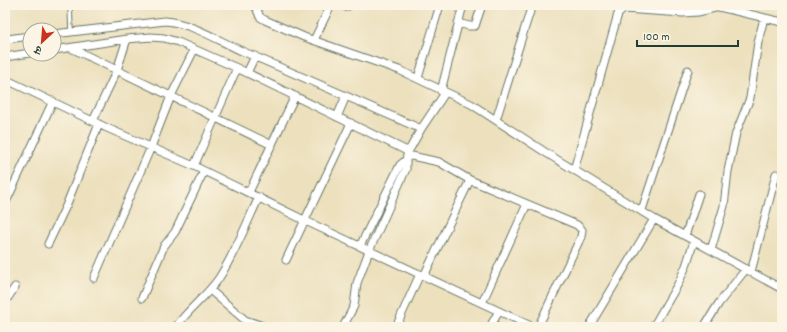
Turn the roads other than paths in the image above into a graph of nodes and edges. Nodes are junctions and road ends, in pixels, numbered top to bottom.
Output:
1 (70, 5) edge
2 (255, 5) edge
3 (331, 5) edge
4 (342, 5) edge
5 (350, 5) edge
6 (440, 5) edge
7 (463, 5) edge
8 (482, 5) edge
9 (532, 5) edge
10 (738, 8) edge
11 (764, 18) junction
12 (782, 21) edge
13 (458, 23) junction
14 (71, 32) junction
15 (62, 33) edge
16 (22, 37) edge
17 (7, 39) dead end
18 (127, 39) junction
19 (314, 40) junction
20 (71, 48) junction
21 (62, 49) edge
22 (194, 50) junction
23 (22, 54) edge
24 (5, 57) edge
25 (251, 65) junction
26 (237, 68) junction
27 (118, 70) junction
28 (688, 70) dead end
29 (418, 78) junction
30 (5, 79) edge
31 (443, 92) junction
32 (171, 96) junction
33 (295, 96) junction
34 (53, 101) junction
35 (342, 107) junction
36 (216, 118) junction
37 (496, 120) junction
38 (96, 123) junction
39 (351, 123) junction
40 (421, 129) junction
41 (272, 145) junction
42 (152, 146) junction
43 (407, 155) junction
44 (194, 166) junction
45 (574, 170) junction
46 (204, 171) junction
47 (776, 174) dead end
48 (470, 180) junction
49 (249, 192) junction
50 (699, 194) dead end
51 (259, 197) junction
52 (5, 204) edge
53 (527, 204) junction
54 (642, 210) junction
55 (654, 219) junction
56 (306, 221) junction
57 (685, 236) junction
58 (694, 241) junction
59 (48, 244) dead end
60 (360, 246) junction
61 (369, 250) junction
62 (711, 250) junction
63 (286, 260) dead end
64 (748, 270) junction
65 (422, 275) junction
66 (94, 278) dead end
67 (15, 287) dead end
68 (210, 290) junction
69 (782, 290) edge
70 (142, 298) dead end
71 (5, 302) edge
72 (482, 303) junction
73 (499, 311) junction
74 (176, 327) edge
75 (266, 327) edge
76 (343, 327) edge
77 (396, 327) edge
78 (490, 327) edge
79 (533, 327) edge
80 (538, 327) edge
81 (589, 327) edge
82 (653, 327) edge
83 (704, 327) edge

1 - 14 lane
2 - 19 street
3 - 19 street
4 - 5 street
6 - 29 street
7 - 13 street
8 - 13 street
9 - 37 street
10 - 11 street
10 - 45 street
11 - 12 street
11 - 62 street
13 - 31 street
14 - 15 street
14 - 25 street
16 - 17 street
18 - 20 street
18 - 22 street
18 - 27 street
19 - 29 street
20 - 21 street
20 - 27 street
22 - 26 street
22 - 32 street
23 - 24 street
25 - 26 street
25 - 33 street
25 - 35 street
26 - 36 street
27 - 32 street
27 - 38 street
28 - 54 street
29 - 31 street
30 - 34 street
31 - 37 street
31 - 40 street
32 - 36 street
32 - 42 street
33 - 35 street
33 - 41 street
34 - 38 street
34 - 52 street
35 - 39 street
35 - 40 street
36 - 41 street
36 - 44 street
37 - 45 street
38 - 42 street
38 - 59 street
39 - 43 street
39 - 56 street
40 - 43 street
41 - 49 street
42 - 44 street
42 - 66 street
43 - 48 street
43 - 60 street
43 - 61 street
44 - 46 street
45 - 54 street
46 - 49 street
46 - 70 street
47 - 64 street
48 - 53 street
48 - 65 street
49 - 51 street
50 - 57 street
51 - 56 street
51 - 68 street
53 - 72 street
53 - 80 street
54 - 55 street
55 - 57 street
55 - 81 street
56 - 60 street
56 - 63 street
57 - 58 street
58 - 62 street
58 - 82 street
60 - 61 street
61 - 65 street
61 - 76 street
62 - 64 street
64 - 69 street
64 - 83 street
65 - 72 street
65 - 77 street
67 - 71 street
68 - 74 street
68 - 75 street
72 - 73 street
73 - 78 street
73 - 79 street

